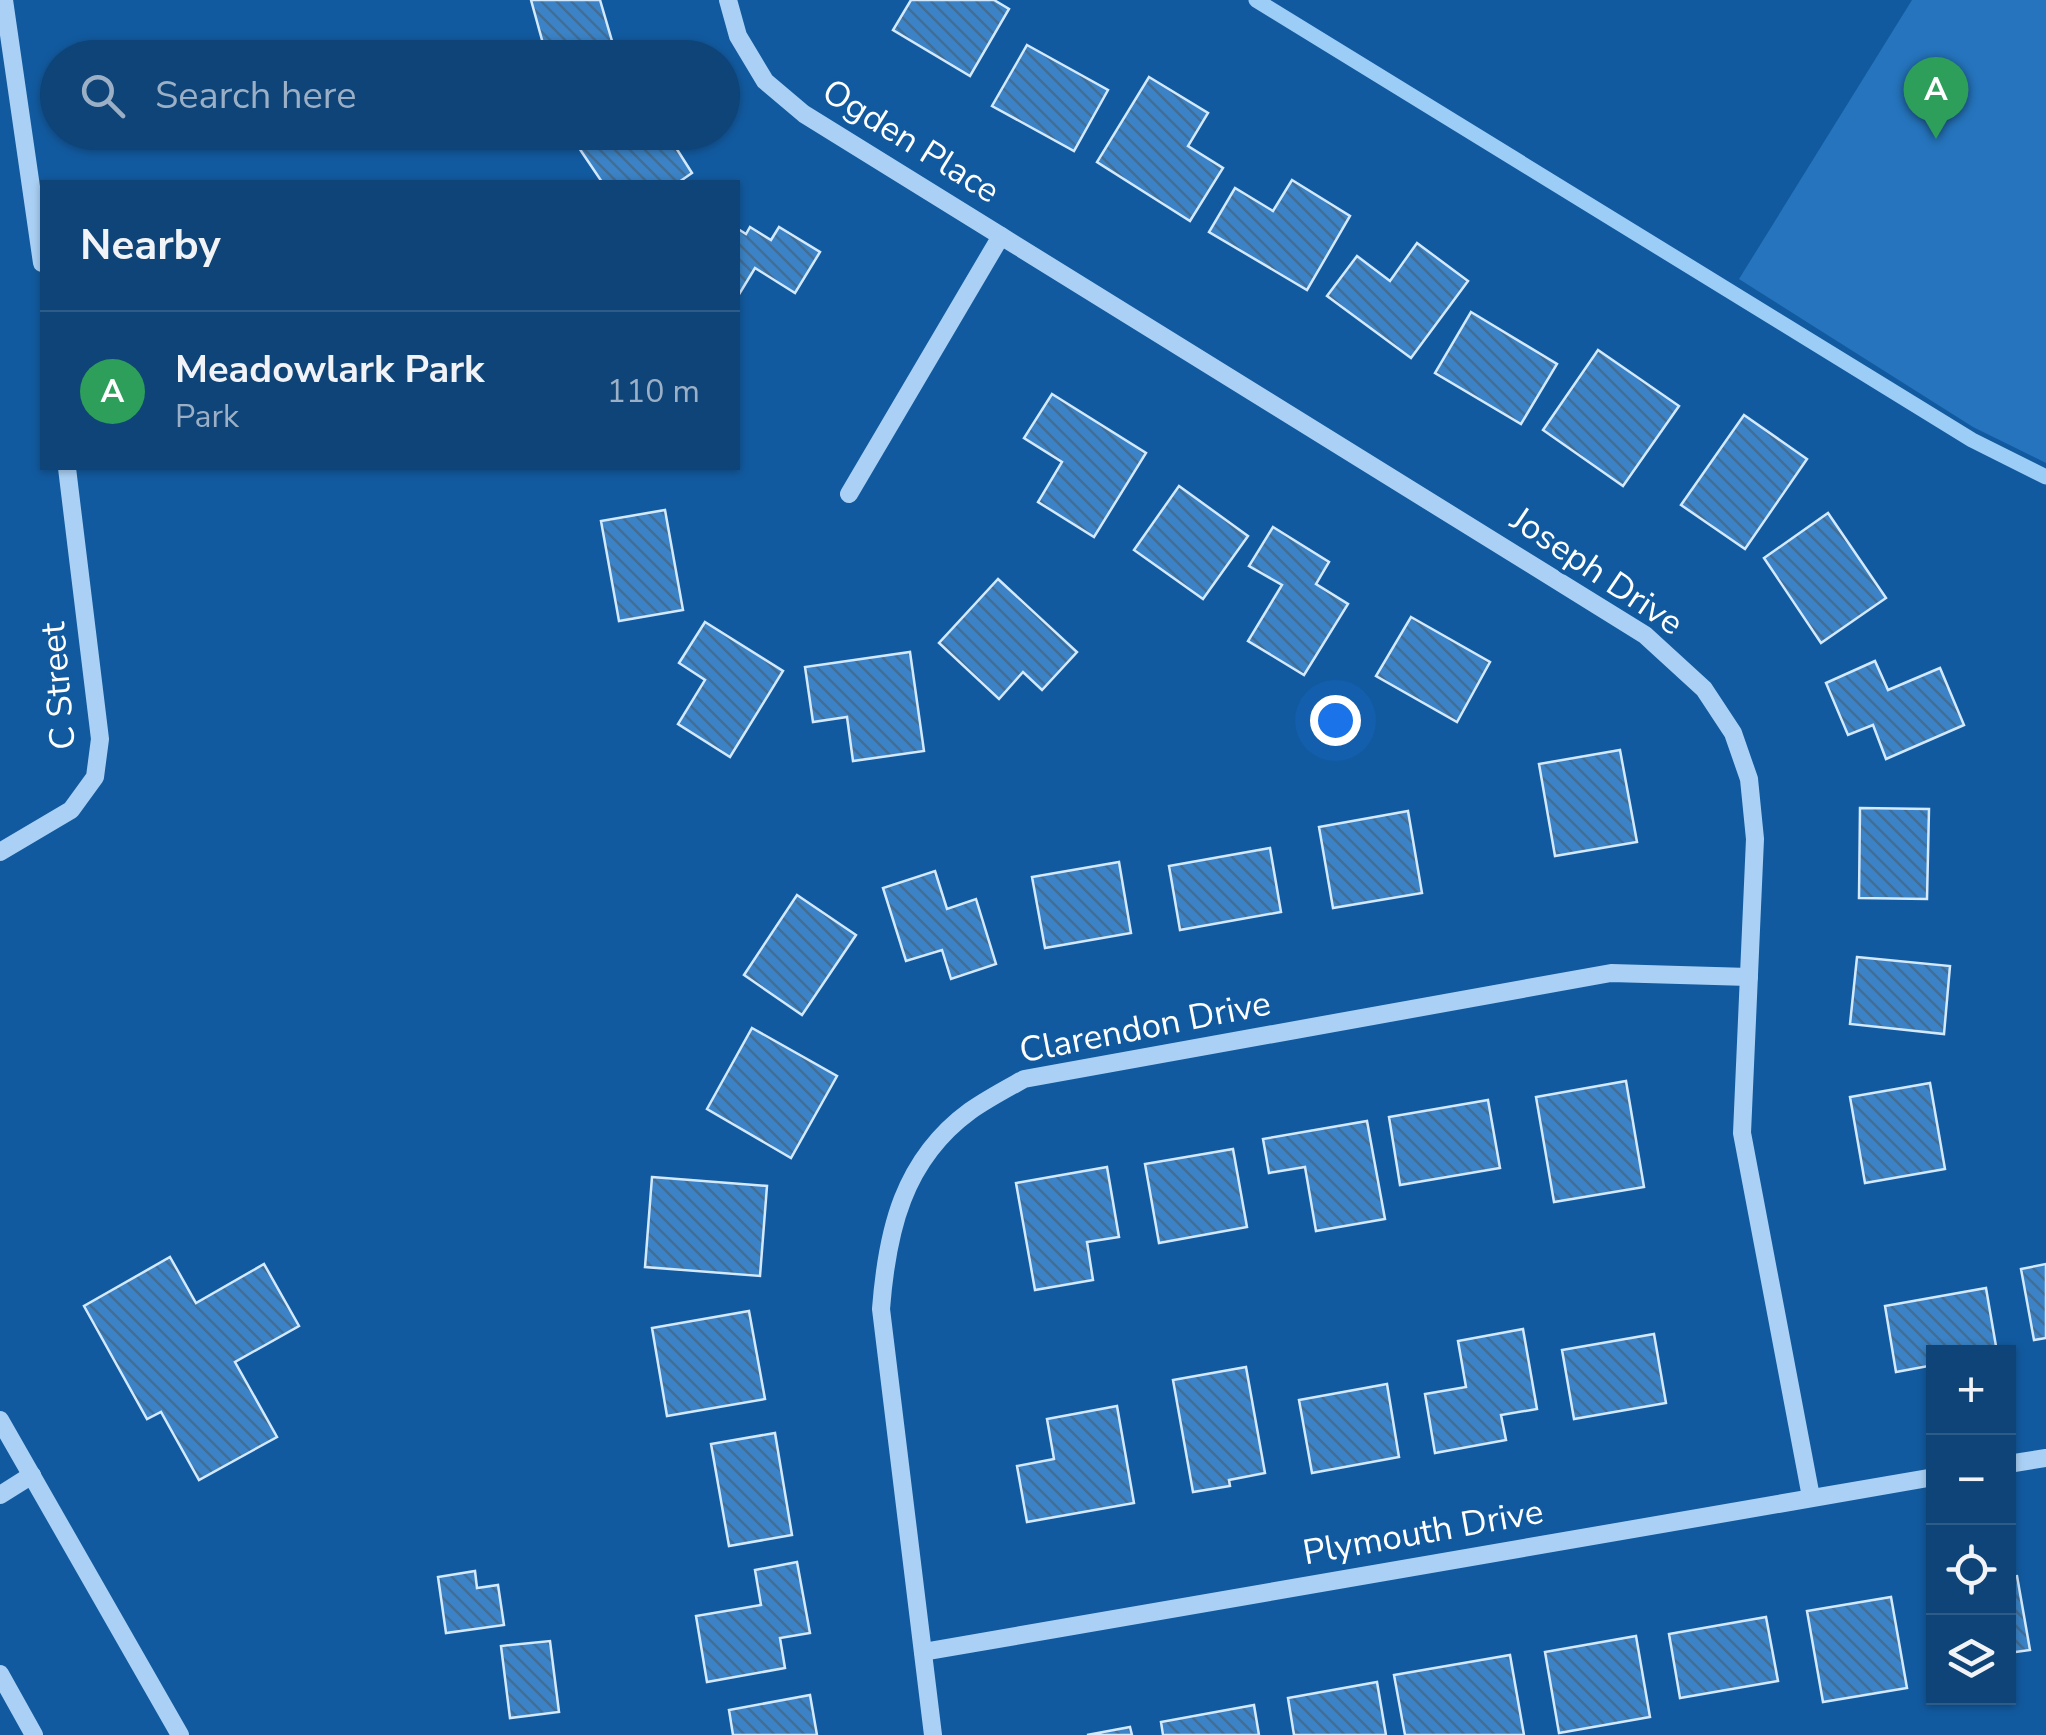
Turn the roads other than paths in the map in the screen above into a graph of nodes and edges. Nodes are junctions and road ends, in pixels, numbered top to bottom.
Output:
1 (4, 0) edge
2 (728, 0) edge
3 (1001, 236) junction
4 (40, 249) edge
5 (67, 470) edge
6 (849, 494) dead end
7 (0, 852) edge
8 (1749, 977) junction
9 (1, 1424) edge
10 (2046, 1458) edge
11 (2016, 1463) edge
12 (32, 1475) junction
13 (1926, 1478) edge
14 (0, 1495) edge
15 (1811, 1497) junction
16 (924, 1652) junction
17 (0, 1674) edge
18 (34, 1735) edge
19 (180, 1735) edge
20 (934, 1735) edge

1 - 4 street
2 - 3 street, Ogden Place
3 - 6 street, Ogden Place
3 - 8 street, Joseph Drive
5 - 7 street, C Street
8 - 15 street, Joseph Drive
8 - 16 street, Clarendon Drive
9 - 12 street
10 - 11 street
12 - 14 street
12 - 19 street
13 - 15 street, Plymouth Drive
15 - 16 street, Plymouth Drive
16 - 20 street, Clarendon Drive
17 - 18 street

